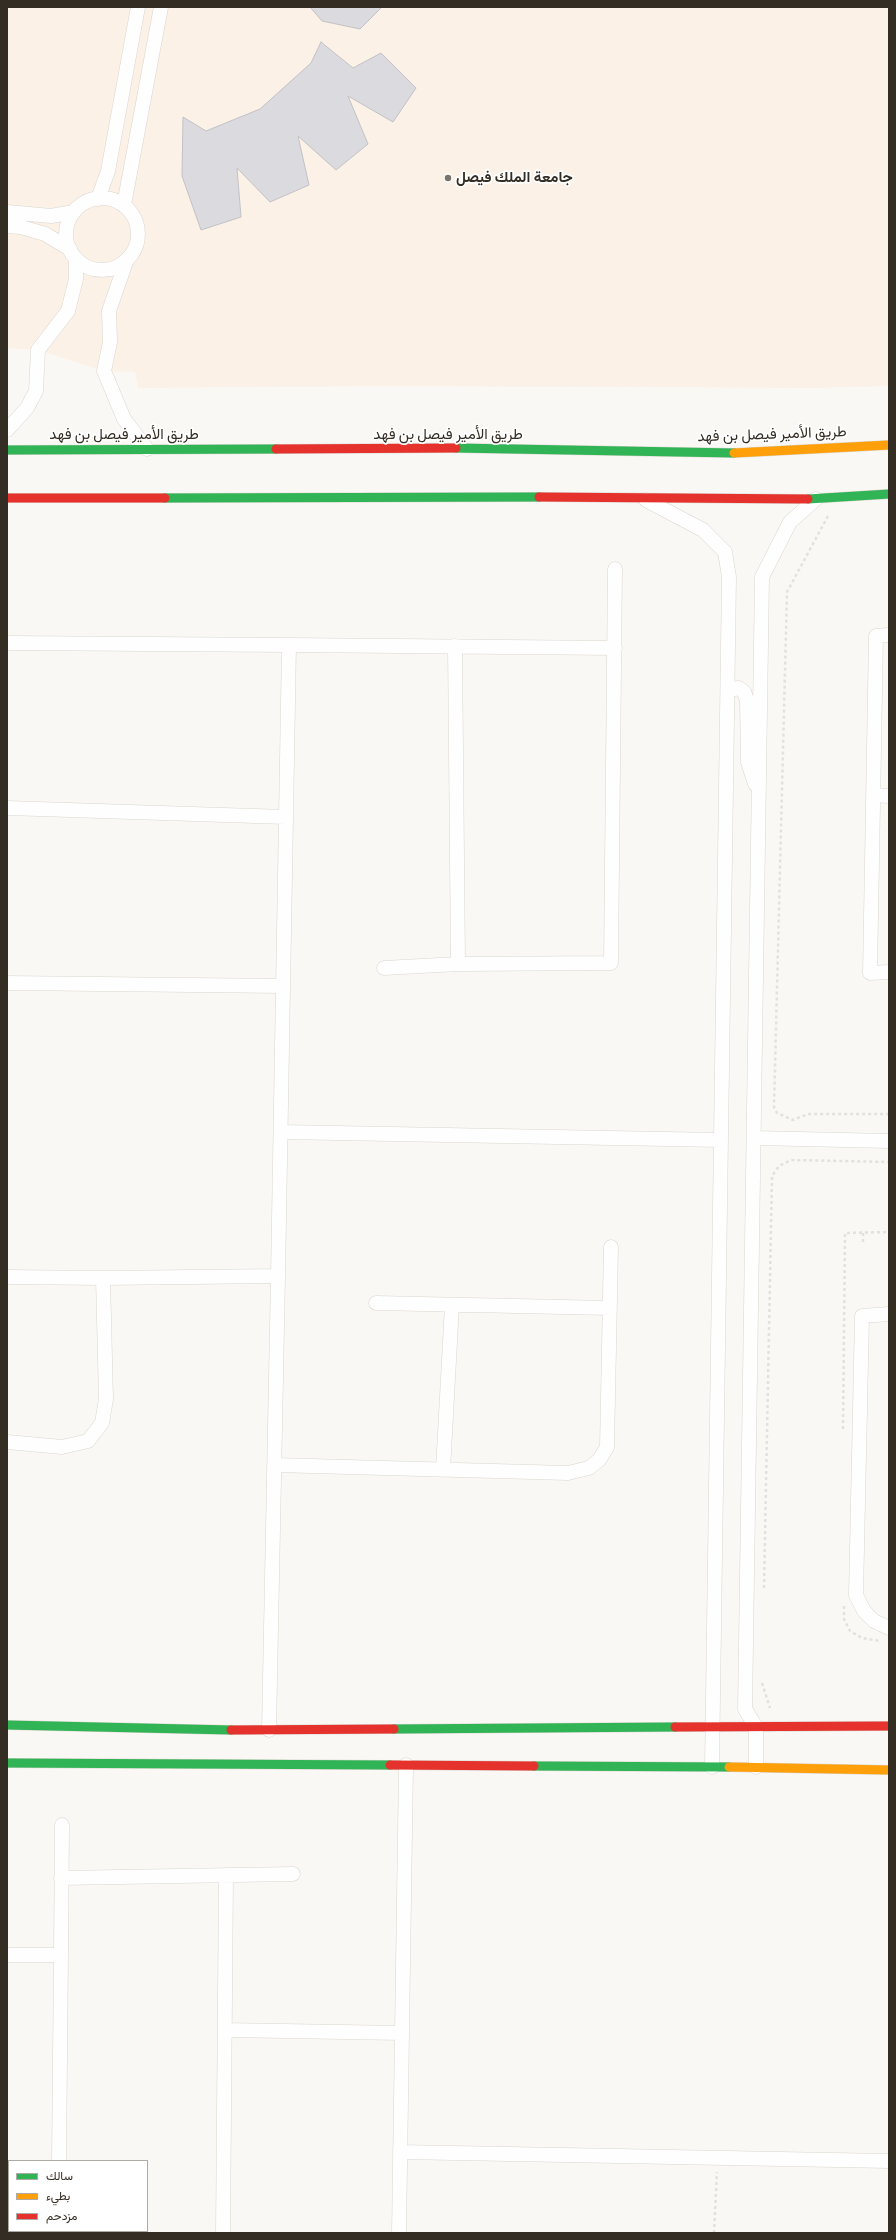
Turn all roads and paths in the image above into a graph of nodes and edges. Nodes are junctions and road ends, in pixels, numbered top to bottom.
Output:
1 (138, 7) edge
2 (161, 7) edge
3 (98, 199) junction
4 (124, 205) junction
5 (7, 212) edge
6 (74, 212) junction
7 (7, 226) edge
8 (73, 254) junction
9 (127, 259) junction
10 (7, 430) edge
11 (889, 445) edge
12 (147, 449) junction
13 (7, 450) edge
14 (889, 494) edge
15 (7, 498) edge
16 (644, 498) junction
17 (816, 499) junction
18 (832, 511) dead end
19 (615, 569) dead end
20 (889, 635) edge
21 (7, 643) edge
22 (289, 645) junction
23 (456, 646) junction
24 (615, 648) junction
25 (728, 690) junction
26 (759, 793) junction
27 (873, 795) junction
28 (889, 796) edge
29 (7, 808) edge
30 (286, 817) junction
31 (458, 964) junction
32 (384, 968) dead end
33 (889, 972) edge
34 (7, 982) edge
35 (283, 986) junction
36 (889, 1114) edge
37 (281, 1132) junction
38 (754, 1138) junction
39 (721, 1140) junction
40 (889, 1141) edge
41 (889, 1162) edge
42 (863, 1233) dead end
43 (863, 1245) dead end
44 (611, 1247) dead end
45 (278, 1276) junction
46 (7, 1277) edge
47 (103, 1278) junction
48 (376, 1303) dead end
49 (452, 1305) junction
50 (610, 1308) junction
51 (889, 1314) edge
52 (7, 1442) edge
53 (274, 1465) junction
54 (443, 1470) junction
55 (764, 1589) dead end
56 (889, 1628) edge
57 (762, 1676) dead end
58 (762, 1684) dead end
59 (7, 1725) edge
60 (889, 1726) edge
61 (712, 1727) junction
62 (756, 1727) junction
63 (269, 1730) junction
64 (7, 1763) edge
65 (406, 1765) junction
66 (712, 1767) junction
67 (756, 1768) junction
68 (889, 1770) edge
69 (62, 1825) dead end
70 (293, 1874) dead end
71 (226, 1875) junction
72 (61, 1878) junction
73 (7, 1955) edge
74 (61, 1955) junction
75 (224, 2030) junction
76 (402, 2033) junction
77 (400, 2152) junction
78 (718, 2158) junction
79 (59, 2160) edge
80 (889, 2161) edge
81 (223, 2233) edge
82 (399, 2233) edge
83 (714, 2233) edge

1 - 3 street
2 - 4 street
3 - 4 street
3 - 6 street
4 - 9 street
5 - 6 street
6 - 8 street
7 - 8 street
8 - 9 street
8 - 10 street
9 - 12 street
11 - 12 main road, طريق الأمير فيصل بن فهد
12 - 13 main road, طريق الأمير فيصل بن فهد
14 - 17 main road
15 - 16 main road
16 - 17 main road
16 - 25 street
17 - 26 street
18 - 36 path
19 - 24 street
20 - 27 street
21 - 22 street
22 - 23 street
22 - 30 street
23 - 24 street
23 - 31 street
24 - 31 street
25 - 26 street
25 - 39 street
26 - 38 street
27 - 28 street
27 - 33 street
29 - 30 street
30 - 35 street
31 - 32 street
34 - 35 street
35 - 37 street
37 - 39 street
37 - 45 street
38 - 40 street
38 - 62 street
39 - 61 street
41 - 55 path
42 - 43 path
44 - 50 street
45 - 47 street
45 - 53 street
46 - 47 street
47 - 52 street
48 - 49 street
49 - 50 street
49 - 54 street
50 - 54 street
51 - 56 street
53 - 54 street
53 - 63 street
57 - 58 path
59 - 63 main road
60 - 62 main road
61 - 62 main road
61 - 63 main road
61 - 66 street
62 - 67 street
64 - 65 main road
65 - 66 main road
65 - 76 street
66 - 67 main road
67 - 68 main road
69 - 72 street
70 - 71 street
71 - 72 street
71 - 75 street
72 - 74 street
73 - 74 street
74 - 79 street
75 - 76 street
75 - 81 street
76 - 77 street
77 - 78 street
77 - 82 street
78 - 80 street
78 - 83 path

